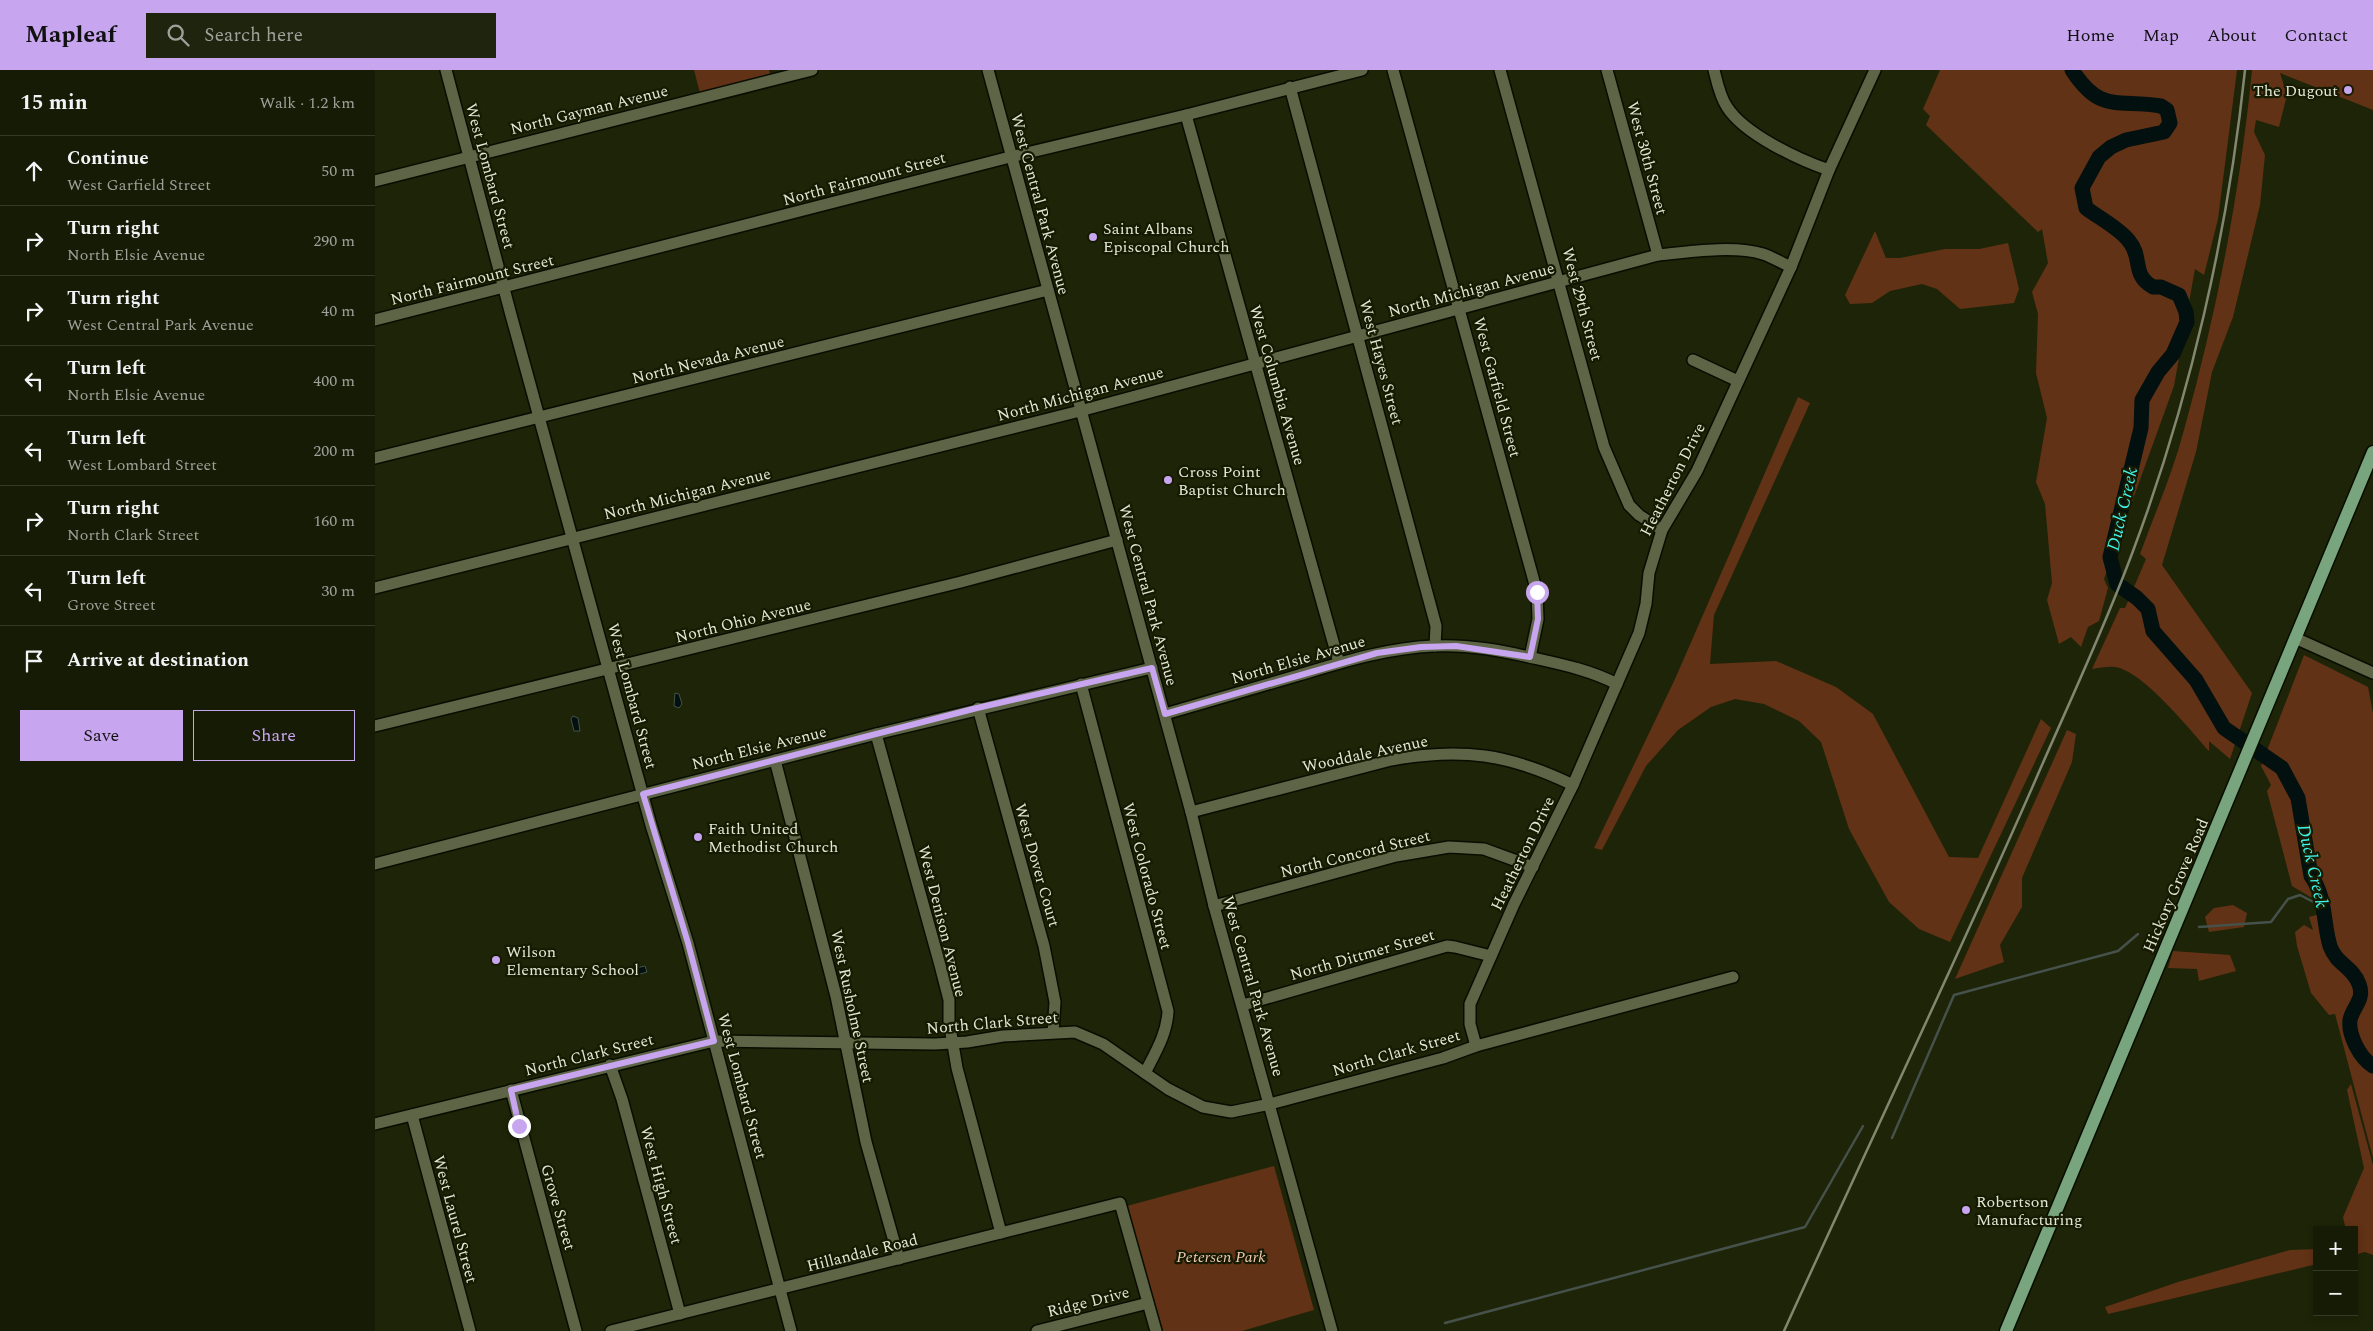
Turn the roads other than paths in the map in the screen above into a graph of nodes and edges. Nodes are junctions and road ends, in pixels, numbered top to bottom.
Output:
1 (446, 70) edge
2 (812, 70) edge
3 (988, 70) edge
4 (1362, 70) edge
5 (1393, 70) edge
6 (1501, 70) edge
7 (1607, 70) edge
8 (1714, 70) edge
9 (1875, 70) edge
10 (1290, 88) junction
11 (1186, 115) junction
12 (469, 157) junction
13 (1011, 157) junction
14 (1829, 170) junction
15 (375, 182) edge
16 (1658, 255) junction
17 (1791, 267) junction
18 (1560, 282) junction
19 (504, 288) junction
20 (1048, 290) junction
21 (1459, 309) junction
22 (375, 320) edge
23 (1358, 336) junction
24 (1693, 360) dead end
25 (1256, 364) junction
26 (1738, 381) junction
27 (1080, 411) junction
28 (539, 418) junction
29 (2373, 452) edge
30 (375, 458) edge
31 (1662, 530) junction
32 (573, 538) junction
33 (1117, 540) junction
34 (375, 588) edge
35 (2295, 638) junction
36 (1435, 646) junction
37 (1530, 657) junction
38 (1339, 663) junction
39 (1152, 668) junction
40 (609, 669) junction
41 (2373, 674) edge
42 (1081, 684) junction
43 (1617, 684) junction
44 (977, 708) junction
45 (1165, 714) junction
46 (375, 726) edge
47 (876, 734) junction
48 (775, 760) junction
49 (1573, 785) junction
50 (643, 794) junction
51 (1191, 812) junction
52 (375, 864) edge
53 (1533, 867) junction
54 (1214, 906) junction
55 (1491, 956) junction
56 (1733, 977) dead end
57 (1243, 1005) junction
58 (1053, 1032) junction
59 (714, 1041) junction
60 (952, 1043) junction
61 (845, 1044) junction
62 (1476, 1046) junction
63 (610, 1065) junction
64 (1145, 1073) junction
65 (511, 1090) junction
66 (1270, 1104) junction
67 (412, 1115) junction
68 (375, 1124) edge
69 (1001, 1233) junction
70 (899, 1259) junction
71 (780, 1290) junction
72 (1148, 1303) junction
73 (680, 1314) junction
74 (470, 1331) edge
75 (576, 1331) edge
76 (611, 1331) edge
77 (791, 1331) edge
78 (1037, 1331) edge
79 (1156, 1331) edge
80 (1332, 1331) edge
81 (2006, 1331) edge

1 - 12 street, West Lombard Street
2 - 12 street, North Gayman Avenue
3 - 13 street, West Central Park Avenue
4 - 10 street, North Fairmount Street
5 - 21 street, West Garfield Street
6 - 18 street, West 29th Street
7 - 16 street, West 30th Street
8 - 14 street
9 - 14 street, Heatherton Drive
10 - 11 street, North Fairmount Street
10 - 23 street, West Hayes Street
11 - 13 street, North Fairmount Street
11 - 25 street, West Columbia Avenue
12 - 15 street, North Gayman Avenue
12 - 19 street, West Lombard Street
13 - 19 street, North Fairmount Street
13 - 20 street, West Central Park Avenue
14 - 17 street, Heatherton Drive
16 - 17 street, North Michigan Avenue
16 - 18 street, North Michigan Avenue
17 - 26 street, Heatherton Drive
18 - 21 street, North Michigan Avenue
18 - 31 street, West 29th Street
19 - 22 street, North Fairmount Street
19 - 28 street, West Lombard Street
20 - 27 street, West Central Park Avenue
20 - 28 street, North Nevada Avenue
21 - 23 street, North Michigan Avenue
21 - 37 street, West Garfield Street
23 - 25 street, North Michigan Avenue
23 - 36 street, West Hayes Street
24 - 26 street
25 - 27 street, North Michigan Avenue
25 - 38 street, West Columbia Avenue
26 - 31 street, Heatherton Drive
27 - 32 street, North Michigan Avenue
27 - 33 street, West Central Park Avenue
28 - 30 street, North Nevada Avenue
28 - 32 street, West Lombard Street
29 - 35 main road, Hickory Grove Road
31 - 43 street, Heatherton Drive
32 - 34 street, North Michigan Avenue
32 - 40 street, West Lombard Street
33 - 39 street, West Central Park Avenue
33 - 40 street, North Ohio Avenue
35 - 41 street
35 - 81 main road, Hickory Grove Road
36 - 37 street, North Elsie Avenue
36 - 38 street, North Elsie Avenue
37 - 43 street, North Elsie Avenue
38 - 45 street, North Elsie Avenue
39 - 42 street, North Elsie Avenue
39 - 45 street, West Central Park Avenue
40 - 46 street, North Ohio Avenue
40 - 50 street, West Lombard Street
42 - 44 street, North Elsie Avenue
42 - 64 street, West Colorado Street
43 - 49 street, Heatherton Drive
44 - 47 street, North Elsie Avenue
44 - 58 street, West Dover Court
45 - 51 street, West Central Park Avenue
47 - 48 street, North Elsie Avenue
47 - 60 street, West Denison Avenue
48 - 50 street, North Elsie Avenue
48 - 61 street, West Rusholme Street
49 - 51 street, Wooddale Avenue
49 - 53 street, Heatherton Drive
50 - 52 street, North Elsie Avenue
50 - 59 street, West Lombard Street
51 - 54 street, West Central Park Avenue
53 - 54 street, North Concord Street
53 - 55 street, Heatherton Drive
54 - 57 street, West Central Park Avenue
55 - 57 street, North Dittmer Street
55 - 62 street, Heatherton Drive
56 - 62 street, North Clark Street
57 - 66 street, West Central Park Avenue
58 - 60 street, North Clark Street
58 - 64 street, North Clark Street
59 - 61 street, North Clark Street
59 - 63 street, North Clark Street
59 - 71 street, West Lombard Street
60 - 61 street, North Clark Street
60 - 69 street, West Denison Avenue
61 - 70 street, West Rusholme Street
62 - 66 street, North Clark Street
63 - 65 street, North Clark Street
63 - 73 street, West High Street
64 - 66 street, North Clark Street
65 - 67 street, North Clark Street
65 - 75 street, Grove Street
66 - 80 street, West Central Park Avenue
67 - 68 street, North Clark Street
67 - 74 street, West Laurel Street
69 - 70 street, Hillandale Road
69 - 72 street, Hillandale Road
70 - 71 street, Hillandale Road
71 - 73 street, Hillandale Road
71 - 77 street, West Lombard Street
72 - 78 street, Ridge Drive
72 - 79 street
73 - 76 street, Hillandale Road

